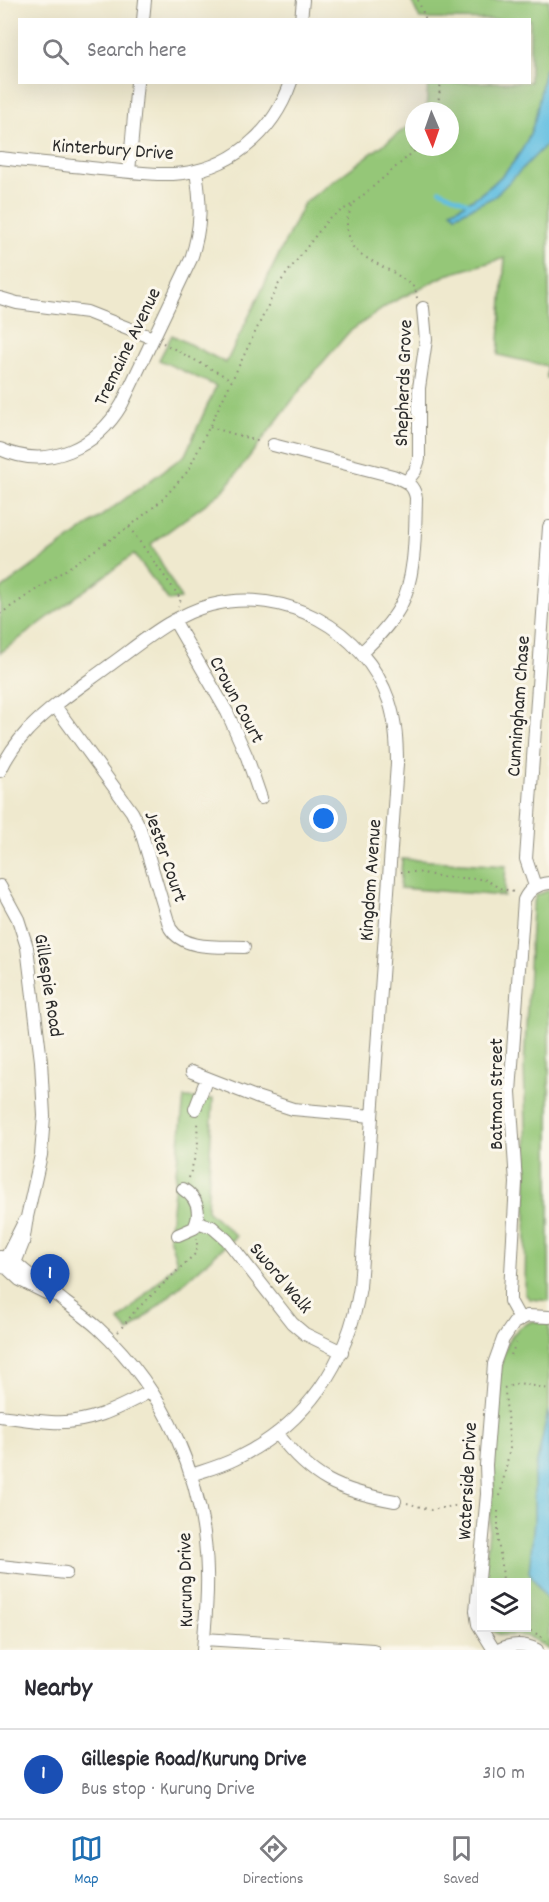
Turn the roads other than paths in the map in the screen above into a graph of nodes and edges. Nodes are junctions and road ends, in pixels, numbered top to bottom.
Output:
1 (145, 0) edge
2 (303, 0) edge
3 (143, 18) edge
4 (301, 18) edge
5 (137, 84) edge
6 (290, 84) edge
7 (0, 158) edge
8 (196, 171) junction
9 (129, 172) junction
10 (0, 298) edge
11 (423, 308) road end
12 (153, 338) junction
13 (273, 445) road end
14 (0, 449) edge
15 (407, 481) junction
16 (549, 527) edge
17 (174, 620) junction
18 (361, 653) junction
19 (55, 706) junction
20 (0, 771) edge
21 (261, 798) dead end
22 (549, 883) edge
23 (0, 886) edge
24 (531, 891) junction
25 (5, 900) edge
26 (244, 947) dead end
27 (192, 1072) dead end
28 (207, 1078) junction
29 (195, 1109) road end
30 (372, 1116) junction
31 (183, 1189) road end
32 (197, 1222) junction
33 (178, 1235) dead end
34 (6, 1262) edge
35 (549, 1317) edge
36 (520, 1319) junction
37 (342, 1352) junction
38 (151, 1391) junction
39 (0, 1416) edge
40 (277, 1433) junction
41 (191, 1475) junction
42 (395, 1501) road end
43 (0, 1566) edge
44 (66, 1573) dead end
45 (203, 1644) edge
46 (373, 1650) edge
47 (496, 1650) edge
48 (537, 1650) edge

1 - 3 street
2 - 4 street
5 - 9 street
6 - 8 street, Kinterbury Drive
7 - 9 street, Kinterbury Drive
8 - 9 street, Kinterbury Drive
8 - 12 street, Tremaine Avenue
10 - 12 street
11 - 15 street, Shepherds Grove
12 - 14 street, Tremaine Avenue
13 - 15 street
15 - 18 street
16 - 24 street, Cunningham Chase
17 - 18 street, Kingdom Avenue
17 - 19 street, Kingdom Avenue
17 - 21 street, Crown Court
18 - 30 street, Kingdom Avenue
19 - 20 street, Kingdom Avenue
19 - 26 street, Jester Court
22 - 24 street
23 - 25 street, Gillespie Road
24 - 36 street, Batman Street
25 - 34 street, Gillespie Road
27 - 28 street
28 - 29 street
28 - 30 street
30 - 37 street, Kingdom Avenue
31 - 32 street
32 - 33 street
32 - 37 street, Sword Walk
34 - 38 street, Kurung Drive
35 - 36 street
36 - 47 street, Waterside Drive
37 - 40 street, Kingdom Avenue
38 - 39 street
38 - 41 street, Kurung Drive
40 - 41 street, Kingdom Avenue
40 - 42 street
41 - 45 street, Kurung Drive
43 - 44 street
45 - 46 street
47 - 48 street

